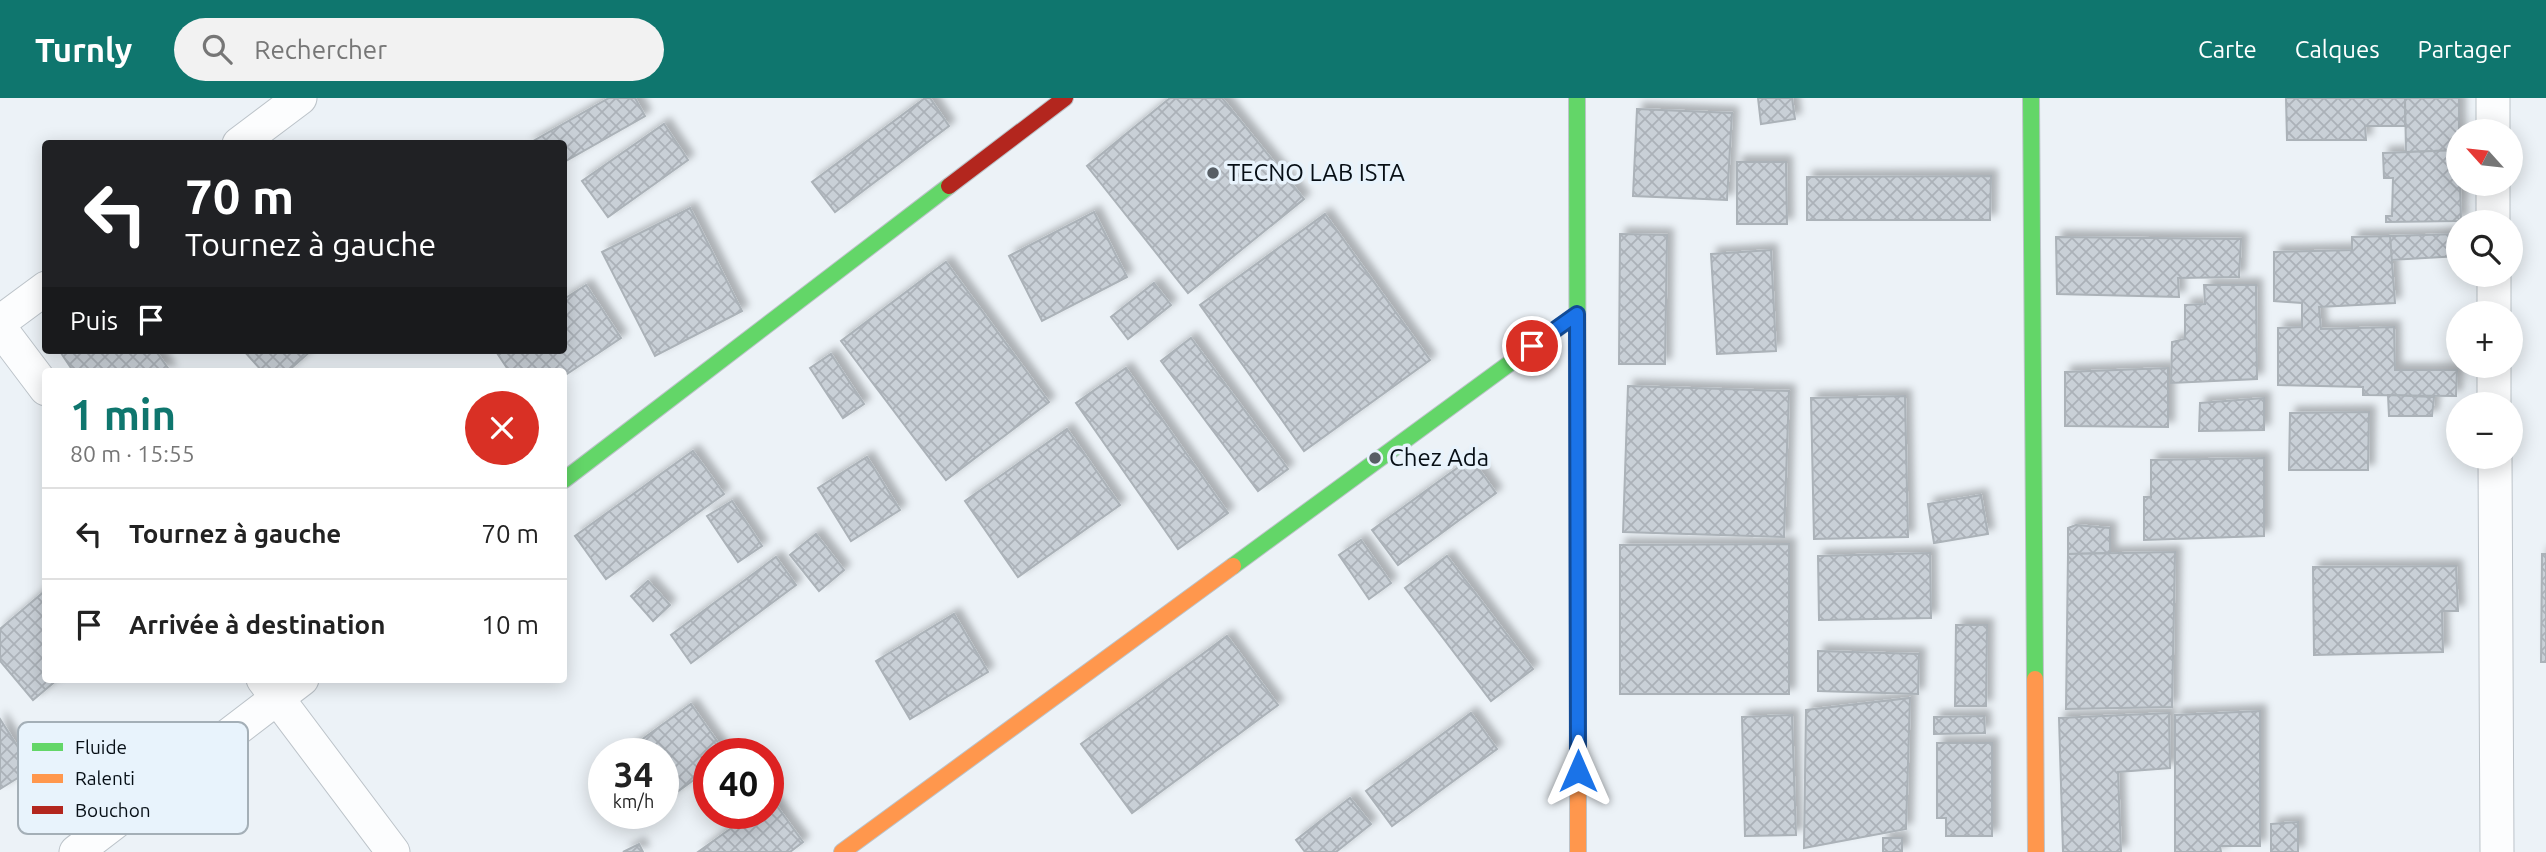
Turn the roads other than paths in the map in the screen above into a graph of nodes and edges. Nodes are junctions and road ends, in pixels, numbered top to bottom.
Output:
1 (300, 98) edge
2 (1065, 98) edge
3 (1577, 98) edge
4 (2031, 98) edge
5 (2493, 98) edge
6 (2493, 119) edge
7 (244, 140) edge
8 (42, 291) edge
9 (1577, 314) junction
10 (0, 322) edge
11 (0, 328) edge
12 (42, 384) edge
13 (2495, 469) edge
14 (567, 478) edge
15 (281, 685) edge
16 (235, 722) edge
17 (97, 834) edge
18 (75, 852) edge
19 (393, 852) edge
20 (842, 852) edge
21 (1578, 852) edge
22 (2036, 852) edge
23 (2497, 852) edge

1 - 7 street
2 - 14 street
3 - 9 street
4 - 22 street
5 - 6 street
8 - 10 street
9 - 20 street
9 - 21 street
11 - 12 street
13 - 23 street
15 - 16 street
15 - 19 street
17 - 18 street

